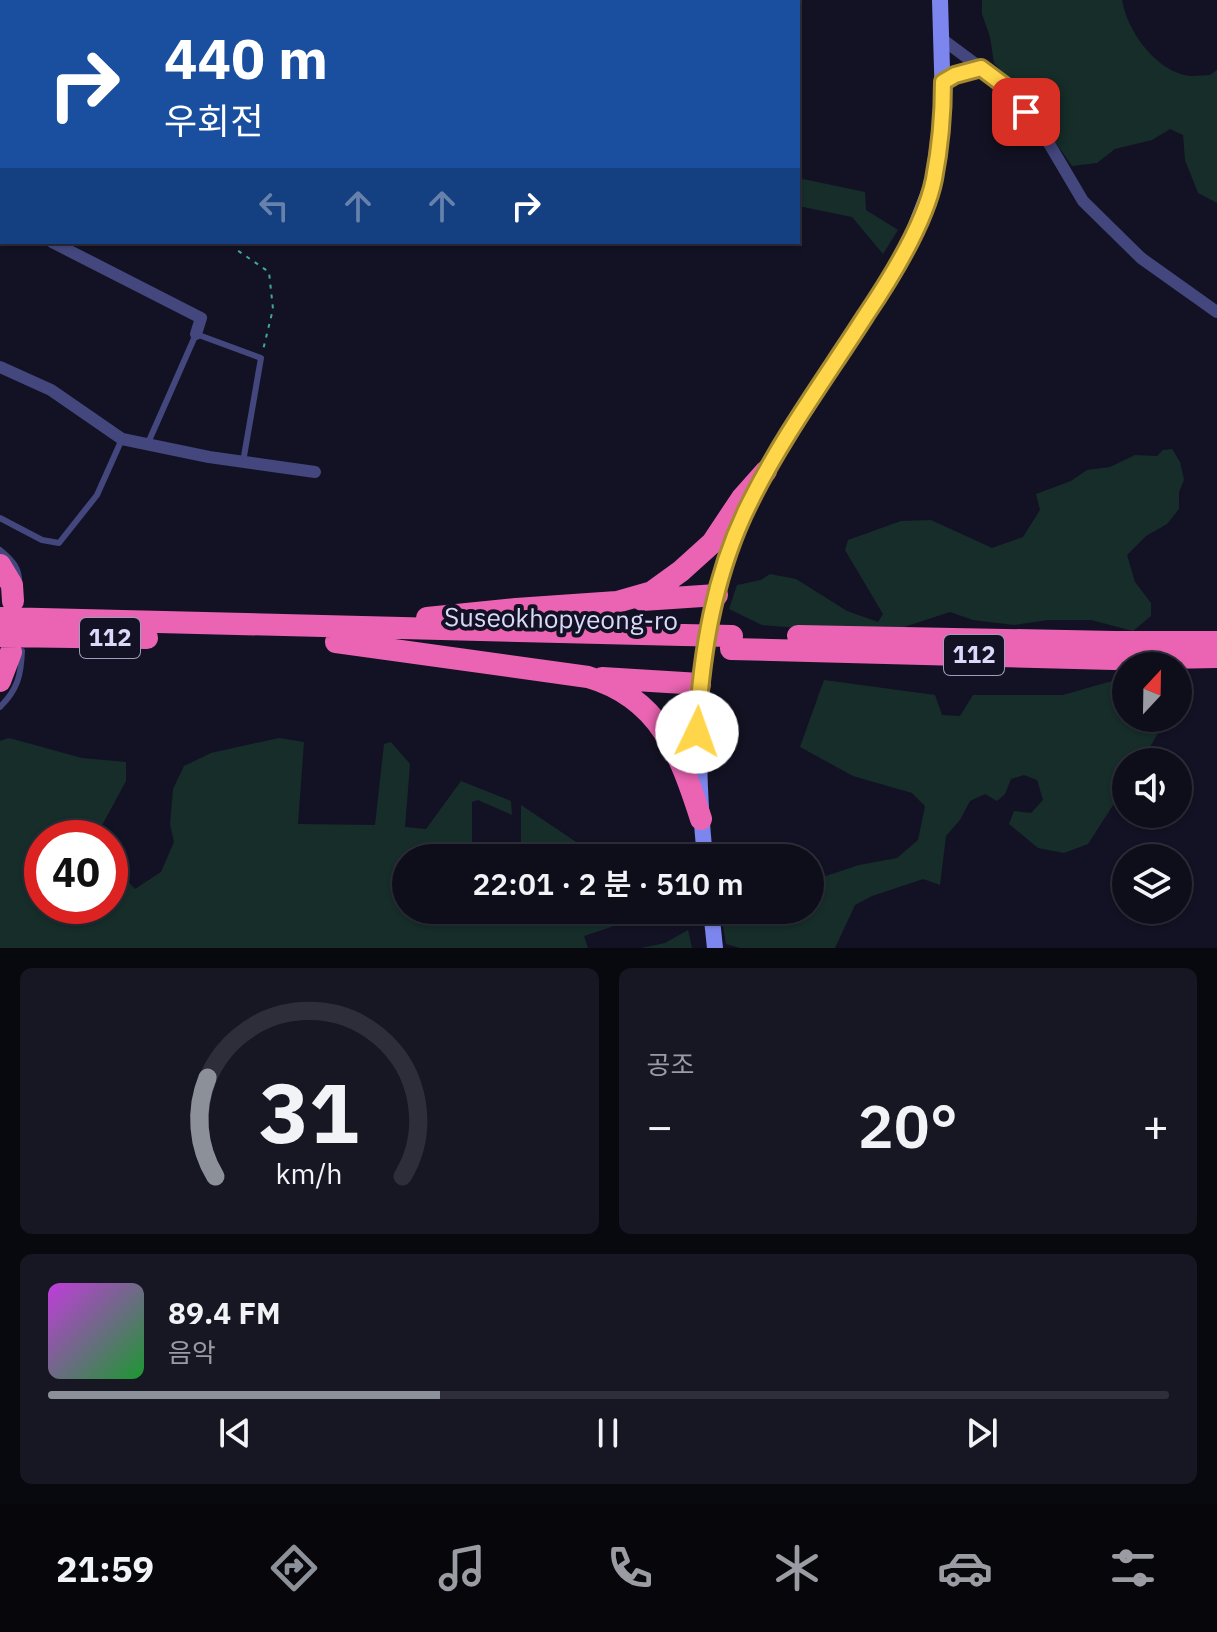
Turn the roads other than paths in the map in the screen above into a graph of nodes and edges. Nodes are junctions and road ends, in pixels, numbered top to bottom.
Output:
1 (940, 0) edge
2 (942, 39) junction
3 (981, 68) junction
4 (943, 82) junction
5 (56, 244) edge
6 (1217, 312) edge
7 (196, 334) junction
8 (0, 367) edge
9 (122, 439) junction
10 (147, 445) junction
11 (243, 462) junction
12 (766, 471) junction
13 (315, 472) dead end
14 (0, 518) edge
15 (0, 550) edge
16 (0, 565) edge
17 (717, 595) junction
18 (12, 598) edge
19 (617, 602) junction
20 (338, 635) junction
21 (731, 642) junction
22 (1217, 642) edge
23 (11, 647) edge
24 (1217, 657) edge
25 (589, 677) junction
26 (0, 681) edge
27 (700, 684) junction
28 (0, 707) edge
29 (701, 819) junction
30 (704, 844) edge
31 (712, 924) edge
32 (715, 948) edge

1 - 2 street
2 - 3 street
2 - 4 street
3 - 4 street
3 - 6 street
4 - 12 street
5 - 7 street
7 - 10 lane
7 - 11 lane
8 - 9 street
9 - 10 street
9 - 14 lane
10 - 11 street
11 - 13 street
12 - 17 street
12 - 19 highway
15 - 18 lane
16 - 18 highway
17 - 19 highway
17 - 27 street
18 - 20 highway, Suseokhopyeong-ro / 112
19 - 20 highway
20 - 21 highway, Suseokhopyeong-ro / 112
20 - 23 highway, Suseokhopyeong-ro / 112
20 - 25 highway
21 - 22 highway, Suseokhopyeong-ro / 112
21 - 24 highway, Suseokhopyeong-ro / 112
23 - 26 highway
23 - 28 lane
25 - 27 highway
25 - 29 highway
27 - 29 street
29 - 30 street
31 - 32 street

